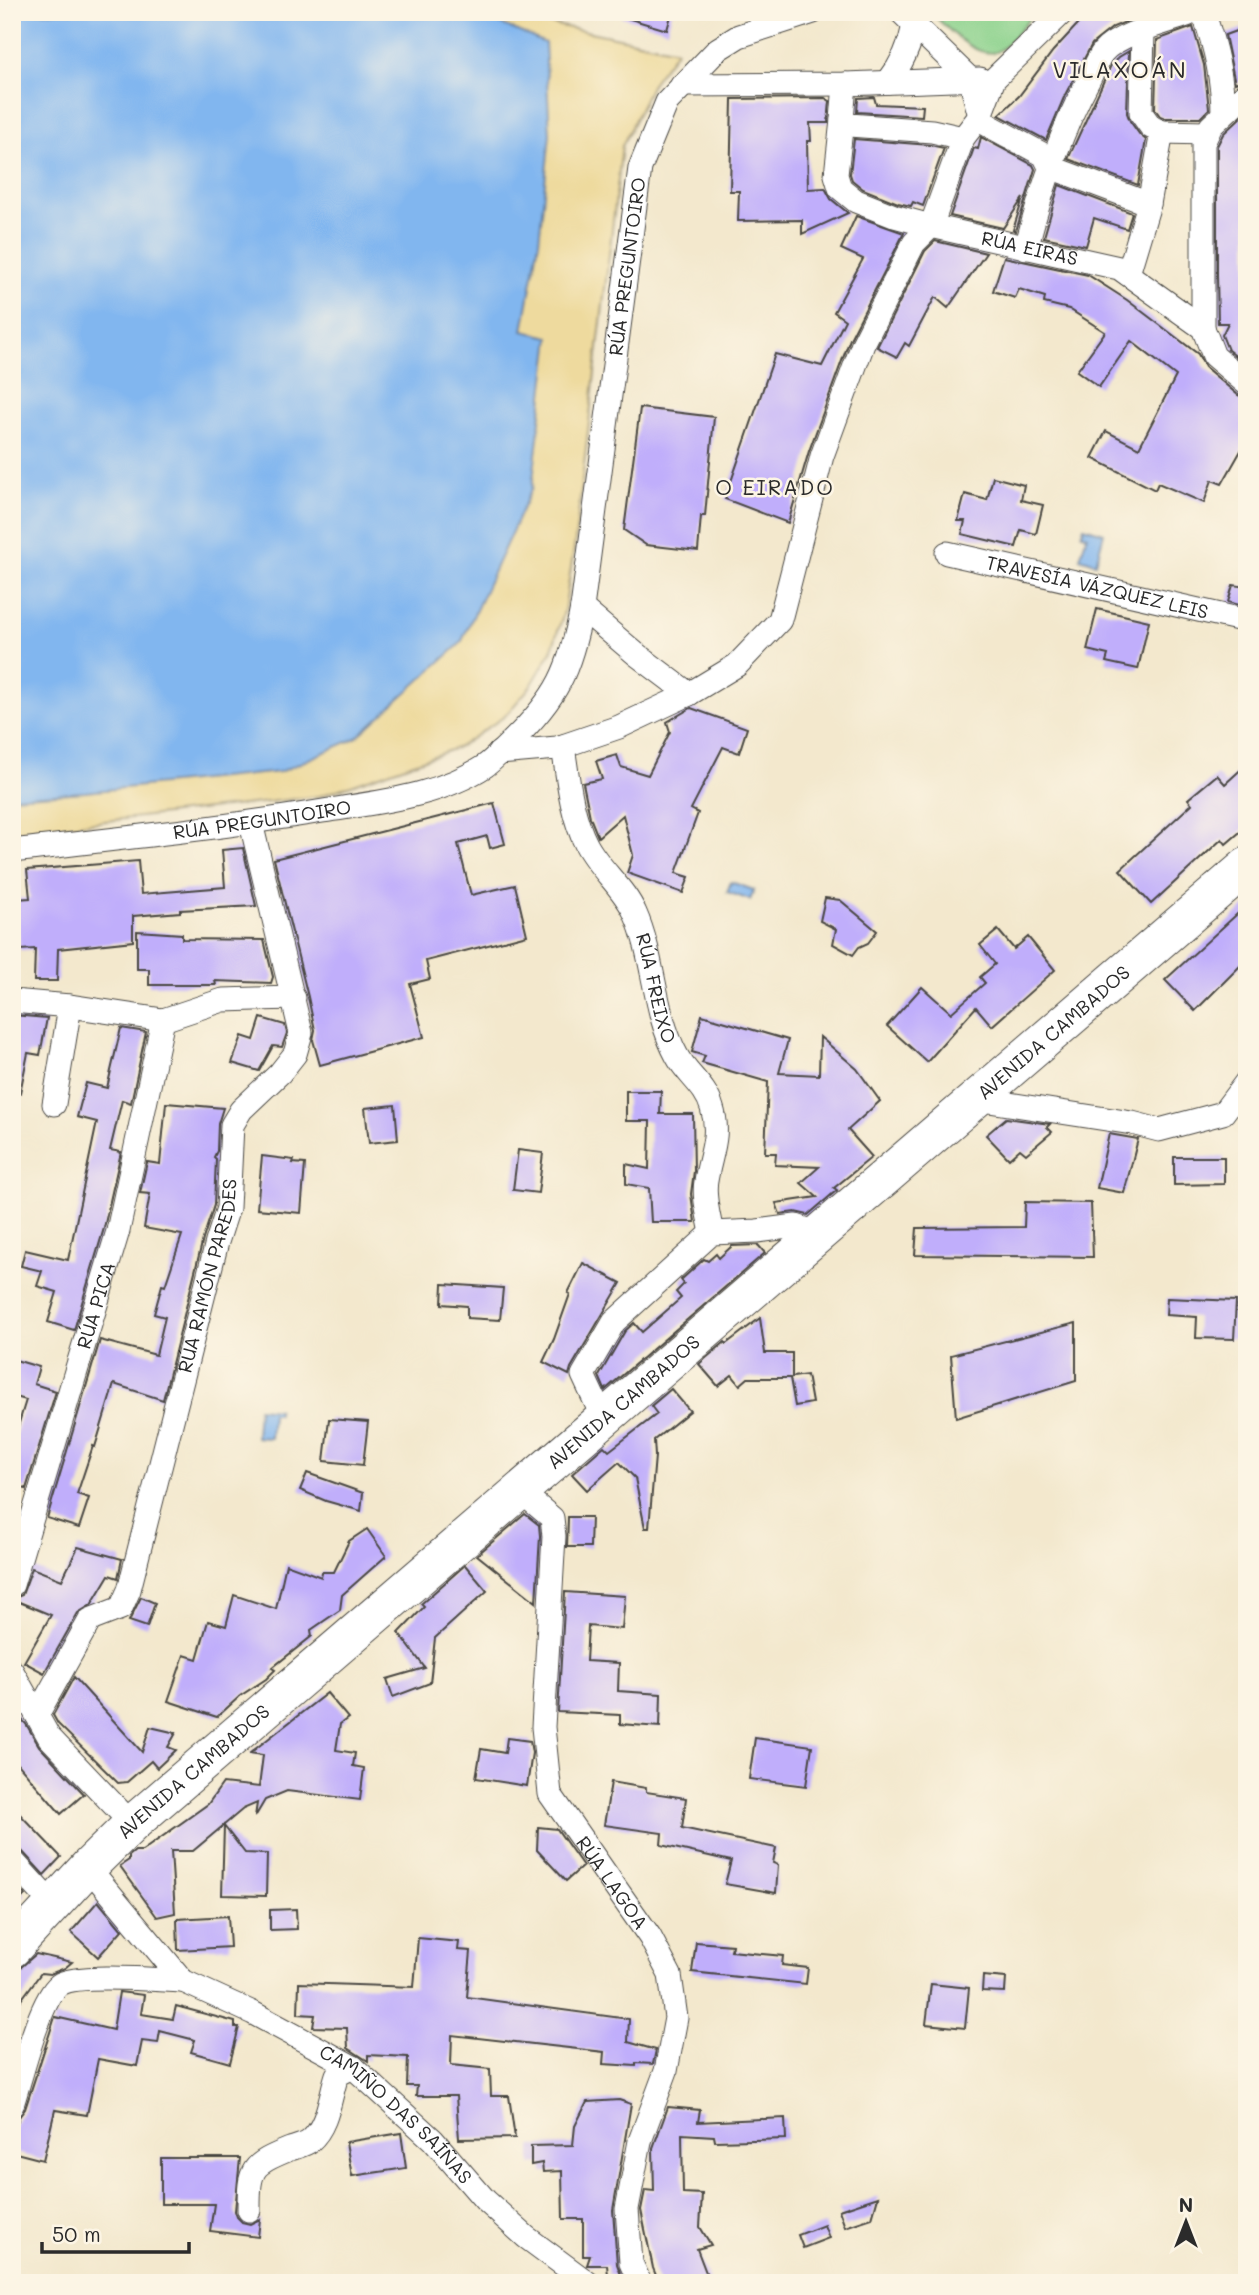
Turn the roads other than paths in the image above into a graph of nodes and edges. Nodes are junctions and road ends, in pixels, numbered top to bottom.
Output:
1 (813, 12) edge
2 (1063, 12) edge
3 (1189, 12) edge
4 (1203, 12) edge
5 (908, 19) edge
6 (1143, 31) junction
7 (970, 79) junction
8 (994, 79) junction
9 (888, 82) junction
10 (845, 84) junction
11 (682, 85) junction
12 (1247, 92) edge
13 (1223, 114) junction
14 (980, 116) junction
15 (842, 120) junction
16 (1162, 132) junction
17 (1208, 133) junction
18 (963, 138) junction
19 (1050, 167) junction
20 (1149, 204) junction
21 (930, 226) junction
22 (1026, 248) junction
23 (1128, 274) junction
24 (1203, 328) junction
25 (1247, 384) edge
26 (947, 553) dead end
27 (582, 608) junction
28 (1247, 621) edge
29 (689, 694) junction
30 (563, 746) junction
31 (499, 753) junction
32 (251, 823) junction
33 (12, 851) edge
34 (1247, 866) edge
35 (294, 998) junction
36 (12, 1001) edge
37 (70, 1006) junction
38 (163, 1020) junction
39 (1247, 1081) edge
40 (976, 1099) junction
41 (54, 1104) dead end
42 (712, 1233) junction
43 (820, 1234) junction
44 (604, 1420) junction
45 (520, 1491) junction
46 (12, 1586) edge
47 (14, 1676) edge
48 (37, 1716) junction
49 (132, 1824) junction
50 (12, 1860) edge
51 (88, 1867) junction
52 (53, 1905) junction
53 (12, 1949) edge
54 (183, 1981) junction
55 (353, 2067) junction
56 (12, 2105) edge
57 (249, 2210) dead end
58 (588, 2283) edge
59 (640, 2283) edge

1 - 11 street, RÚA PREGUNTOIRO
2 - 8 street
3 - 6 street
4 - 13 street
5 - 7 street
5 - 9 street
6 - 16 street
6 - 19 street
7 - 8 street
7 - 9 street
7 - 14 street
8 - 14 street, RÚA PREGUNTOIRO
9 - 10 street
10 - 11 street
10 - 15 street
11 - 27 street, RÚA PREGUNTOIRO
12 - 13 street
13 - 17 street
14 - 18 street, RÚA PREGUNTOIRO
14 - 19 street
15 - 18 street
15 - 21 street, RÚA EIRAS
16 - 17 street
16 - 20 street
17 - 24 street
18 - 21 street, RÚA PREGUNTOIRO
19 - 20 street
19 - 22 street
20 - 23 street
21 - 22 street, RÚA EIRAS
21 - 29 street, RÚA PREGUNTOIRO
22 - 23 street, RÚA EIRAS
23 - 24 street, RÚA EIRAS
24 - 25 street, RÚA EIRAS
26 - 28 street, TRAVESÍA VÁZQUEZ LEIS
27 - 29 street
27 - 31 street, RÚA PREGUNTOIRO
29 - 30 street, RÚA PREGUNTOIRO
30 - 31 street, RÚA PREGUNTOIRO
30 - 42 street, RÚA FREIXO
31 - 32 street, RÚA PREGUNTOIRO
32 - 33 street, RÚA PREGUNTOIRO
32 - 35 street, RÚA RAMÓN PAREDES
34 - 40 main road, AVENIDA CAMBADOS
35 - 38 street
35 - 48 street, RÚA RAMÓN PAREDES
36 - 37 street
37 - 38 street
37 - 41 street
38 - 46 street, RÚA PICA
39 - 40 street
40 - 43 main road, AVENIDA CAMBADOS
42 - 43 street
42 - 44 street
43 - 44 main road, AVENIDA CAMBADOS
44 - 45 main road, AVENIDA CAMBADOS
45 - 49 main road, AVENIDA CAMBADOS
45 - 59 street, RÚA LAGOA
47 - 48 street
48 - 49 street
49 - 51 main road, AVENIDA CAMBADOS
50 - 52 street
51 - 52 main road, AVENIDA CAMBADOS
51 - 54 street, CAMIÑO DAS SAÍÑAS
52 - 53 main road, AVENIDA CAMBADOS
54 - 55 street, CAMIÑO DAS SAÍÑAS
54 - 56 street, CAMIÑO DAS SAÍÑAS
55 - 57 street
55 - 58 street, CAMIÑO DAS SAÍÑAS

